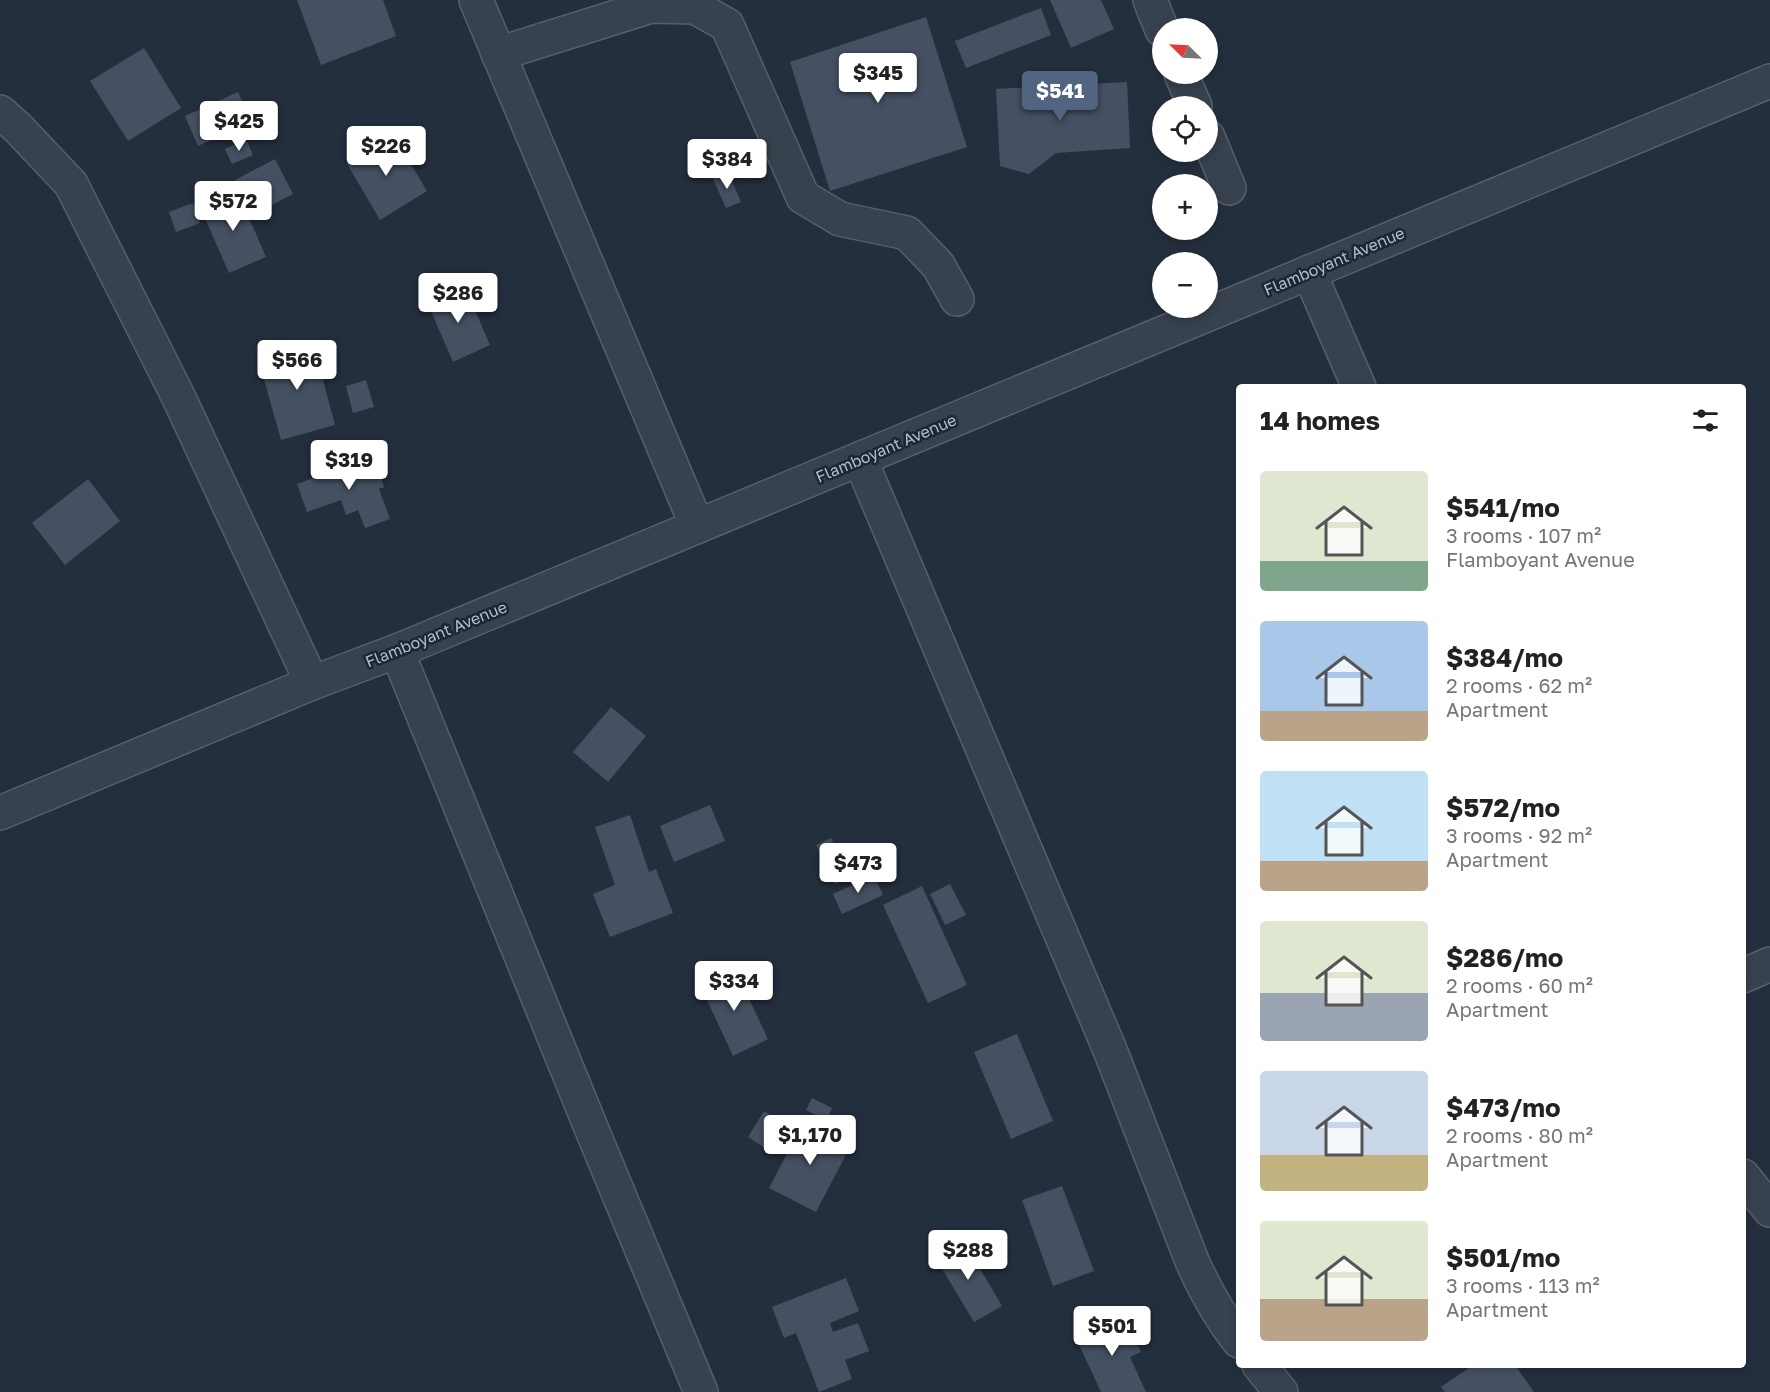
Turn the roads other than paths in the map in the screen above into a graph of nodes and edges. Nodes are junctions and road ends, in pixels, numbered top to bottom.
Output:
1 (476, 0) edge
2 (1150, 0) edge
3 (1157, 18) edge
4 (498, 54) junction
5 (1770, 81) edge
6 (0, 112) edge
7 (1218, 161) edge
8 (1229, 188) dead end
9 (1309, 272) junction
10 (957, 299) dead end
11 (1358, 384) edge
12 (860, 459) junction
13 (697, 526) junction
14 (397, 651) junction
15 (312, 683) junction
16 (0, 813) edge
17 (1770, 964) edge
18 (1746, 975) edge
19 (1746, 1180) edge
20 (1770, 1210) edge
21 (1236, 1337) edge
22 (1261, 1368) edge
23 (701, 1392) edge
24 (1281, 1392) edge

1 - 4 street
2 - 3 street
4 - 10 street
4 - 13 street
5 - 9 street, Flamboyant Avenue
6 - 15 street
7 - 8 street
9 - 11 street
9 - 12 street, Flamboyant Avenue
12 - 13 street, Flamboyant Avenue
12 - 21 street
13 - 14 street, Flamboyant Avenue
14 - 15 street, Flamboyant Avenue
14 - 23 street
15 - 16 street, Flamboyant Avenue
17 - 18 street
19 - 20 street
22 - 24 street

